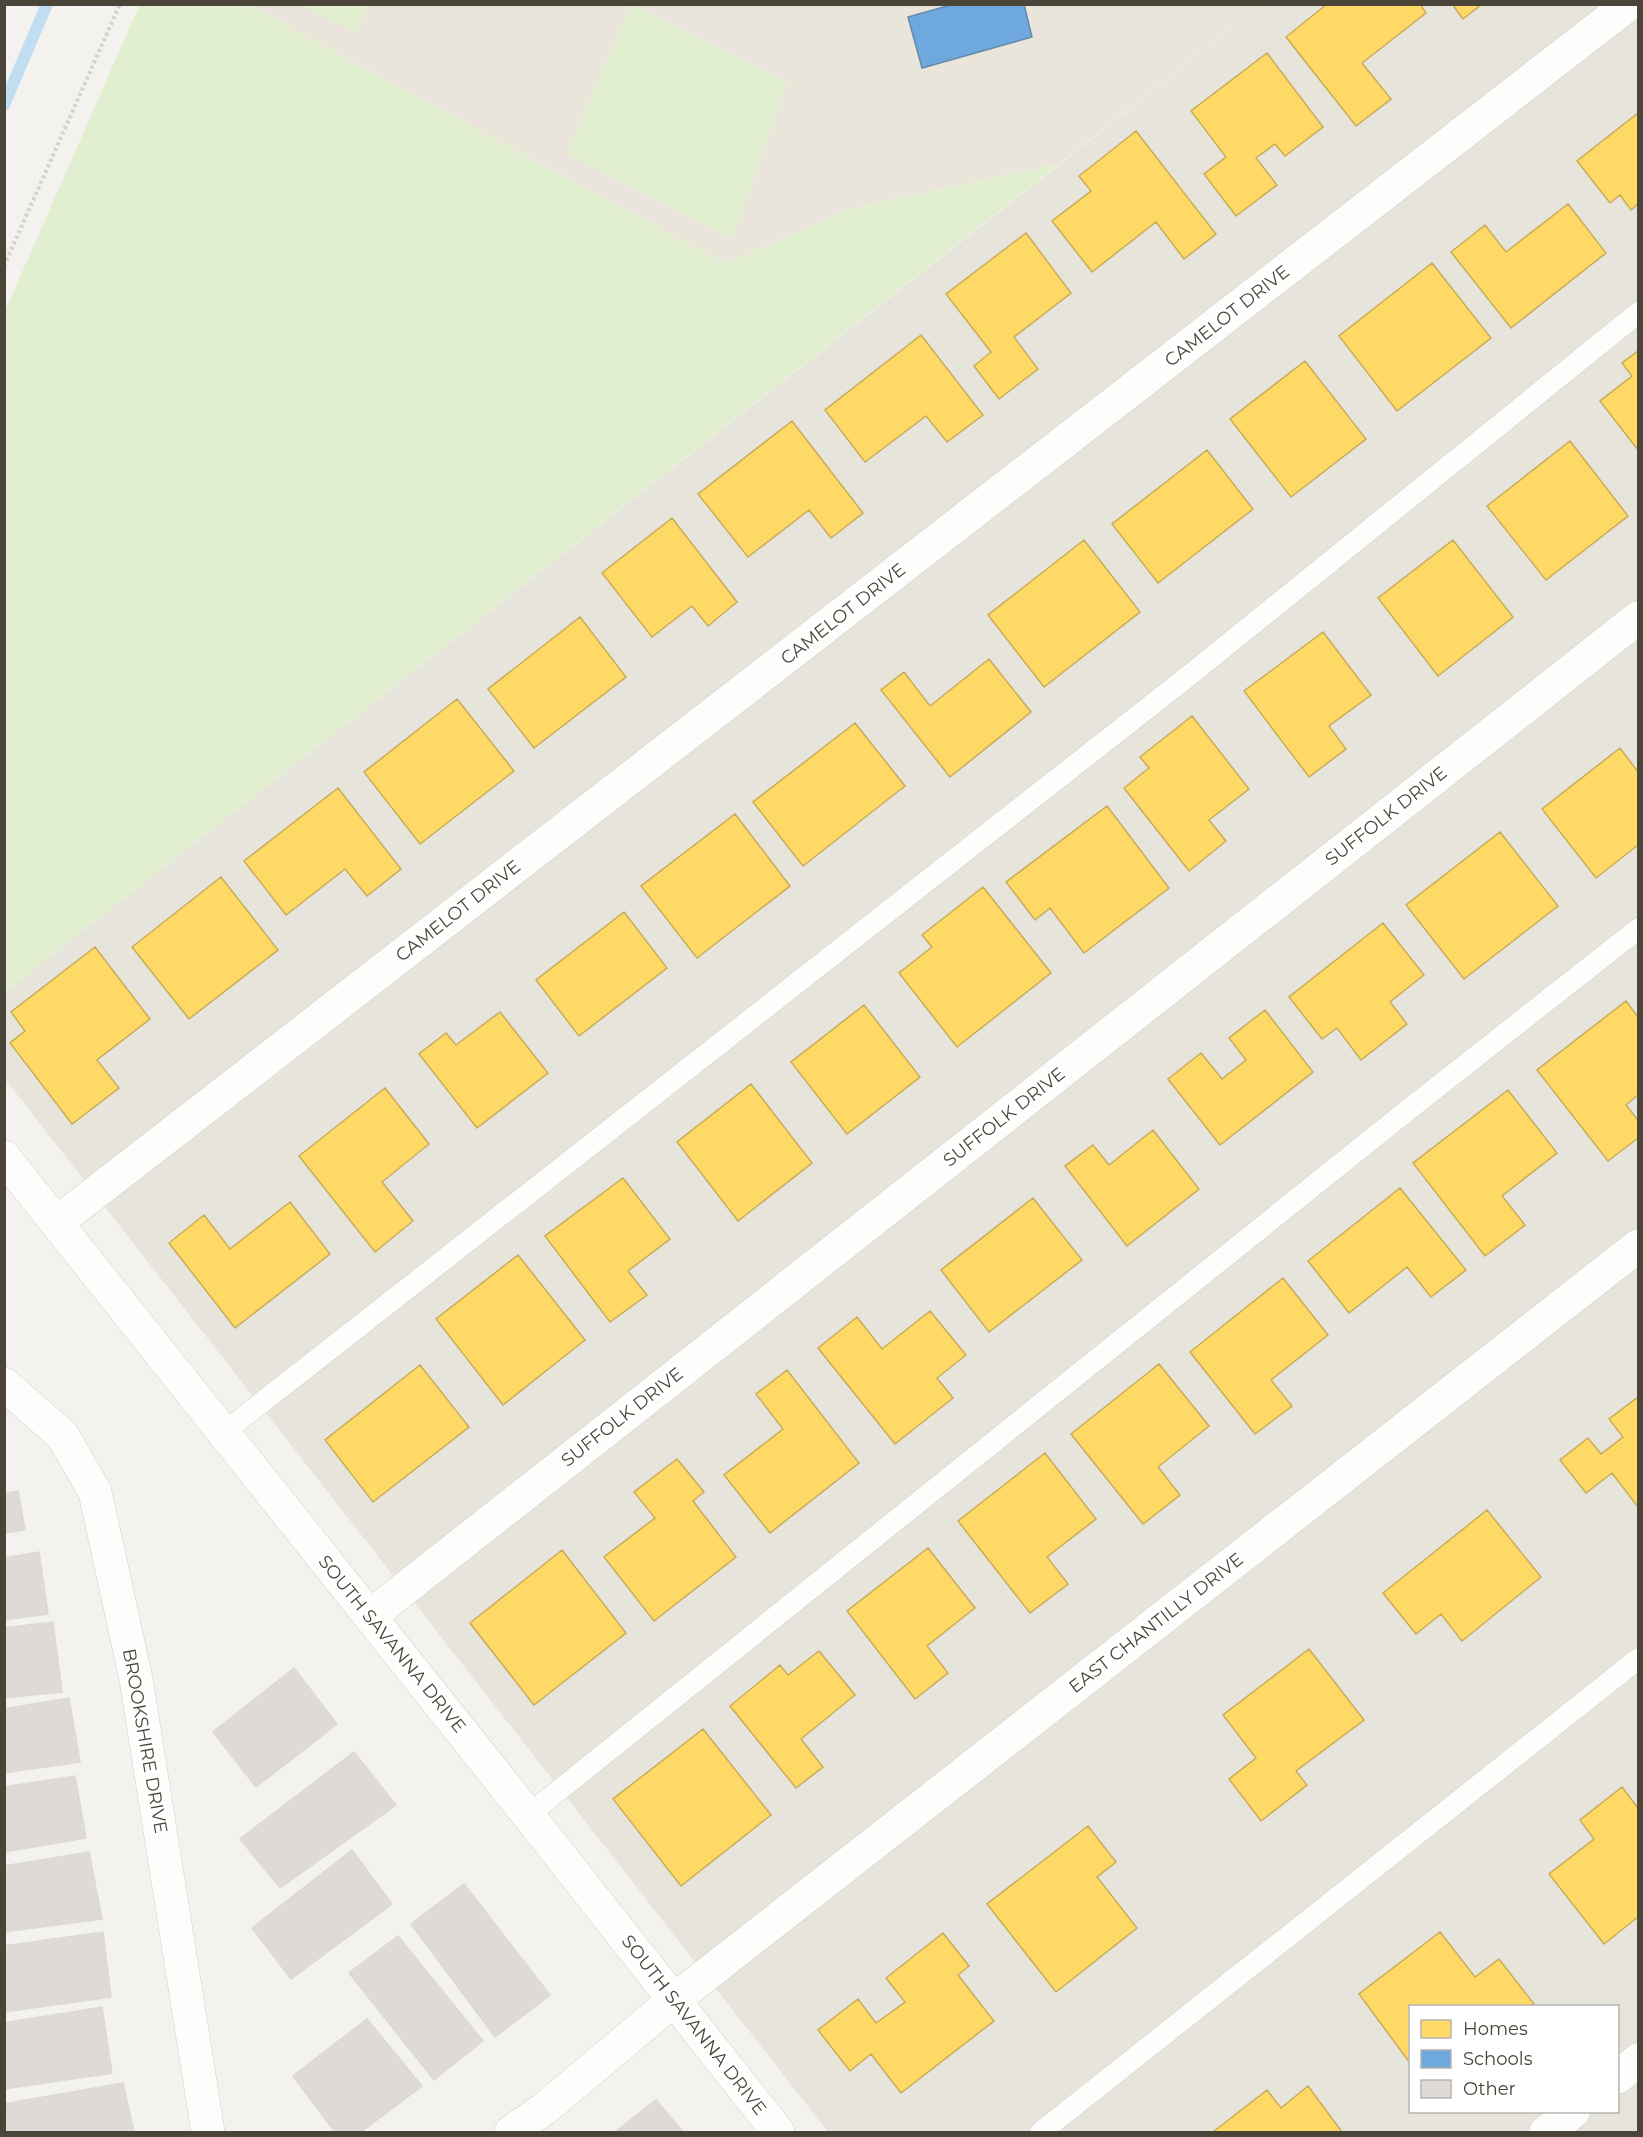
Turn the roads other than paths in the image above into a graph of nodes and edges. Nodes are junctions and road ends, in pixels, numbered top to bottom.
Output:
1 (1629, 4) edge
2 (1638, 313) edge
3 (1638, 618) edge
4 (1638, 929) edge
5 (4, 1157) edge
6 (56, 1223) junction
7 (1638, 1246) edge
8 (4, 1384) edge
9 (223, 1433) junction
10 (370, 1616) junction
11 (1638, 1659) edge
12 (528, 1815) junction
13 (674, 2000) junction
14 (1638, 2060) edge
15 (1619, 2075) edge
16 (1572, 2113) edge
17 (208, 2133) edge
18 (511, 2133) edge
19 (778, 2133) edge
20 (1041, 2133) edge
21 (1546, 2133) edge

1 - 6 street, CAMELOT DRIVE
2 - 9 lane
3 - 10 street, SUFFOLK DRIVE
4 - 12 lane
5 - 6 street, SOUTH SAVANNA DRIVE
6 - 9 street, SOUTH SAVANNA DRIVE
7 - 13 street, EAST CHANTILLY DRIVE
8 - 17 street, BROOKSHIRE DRIVE
9 - 10 street, SOUTH SAVANNA DRIVE
10 - 12 street, SOUTH SAVANNA DRIVE
11 - 20 lane
12 - 13 street, SOUTH SAVANNA DRIVE
13 - 18 street, EAST CHANTILLY DRIVE
13 - 19 street, SOUTH SAVANNA DRIVE
14 - 15 street
16 - 21 street

